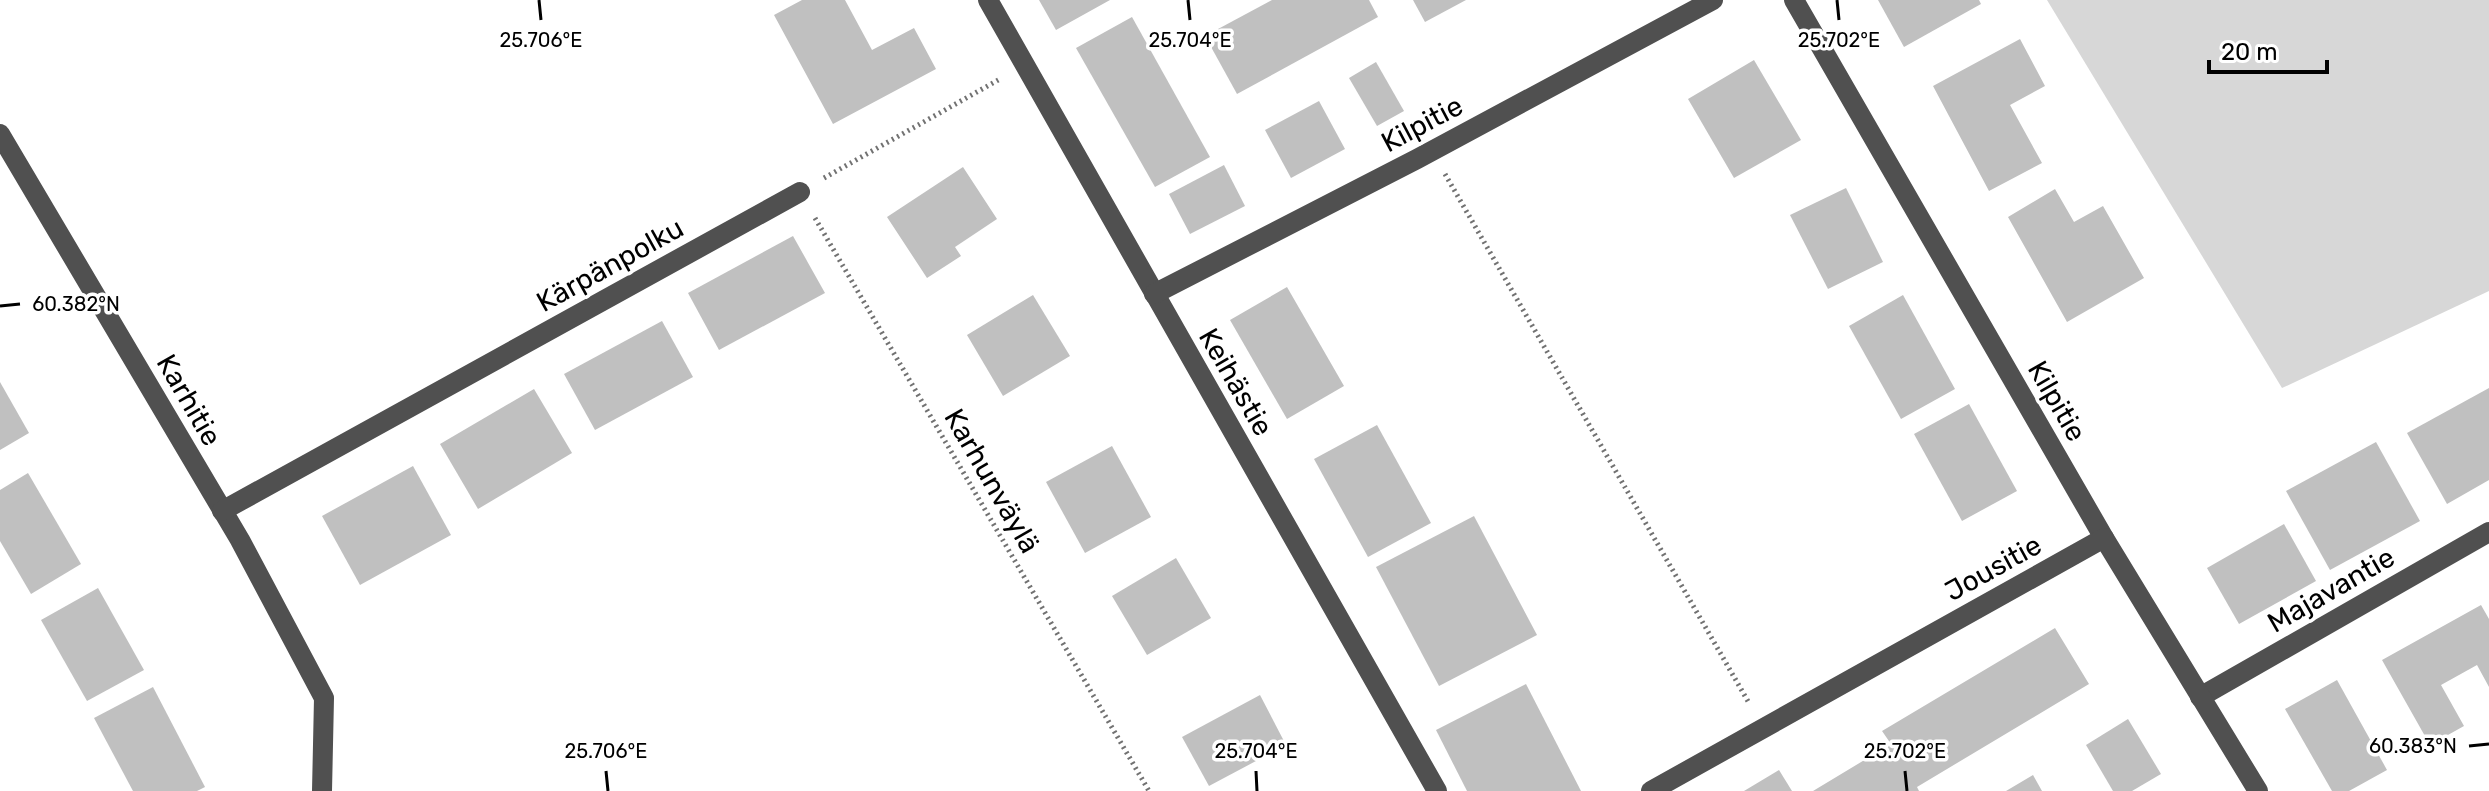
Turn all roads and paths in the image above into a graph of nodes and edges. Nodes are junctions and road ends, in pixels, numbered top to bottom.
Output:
1 (988, 0) edge
2 (1713, 0) edge
3 (1794, 0) edge
4 (1025, 65) junction
5 (0, 134) edge
6 (1432, 151) junction
7 (800, 192) junction
8 (1154, 294) junction
9 (222, 511) junction
10 (2489, 532) edge
11 (2104, 538) junction
12 (2200, 697) junction
13 (1763, 729) junction
14 (322, 791) edge
15 (1149, 791) edge
16 (1437, 791) edge
17 (1651, 791) edge
18 (2258, 791) edge

1 - 4 street, Keihästie
2 - 6 street, Kilpitie
3 - 11 street, Kilpitie
4 - 7 path
4 - 8 street, Keihästie
5 - 9 street, Karhitie
6 - 8 street, Kilpitie
6 - 13 path
7 - 9 street, Kärpänpolku
7 - 15 path, Karhunväylä
8 - 16 street, Keihästie
9 - 14 street, Karhitie
10 - 12 street, Majavantie
11 - 12 street
11 - 13 street, Jousitie
12 - 18 street
13 - 17 street, Jousitie

